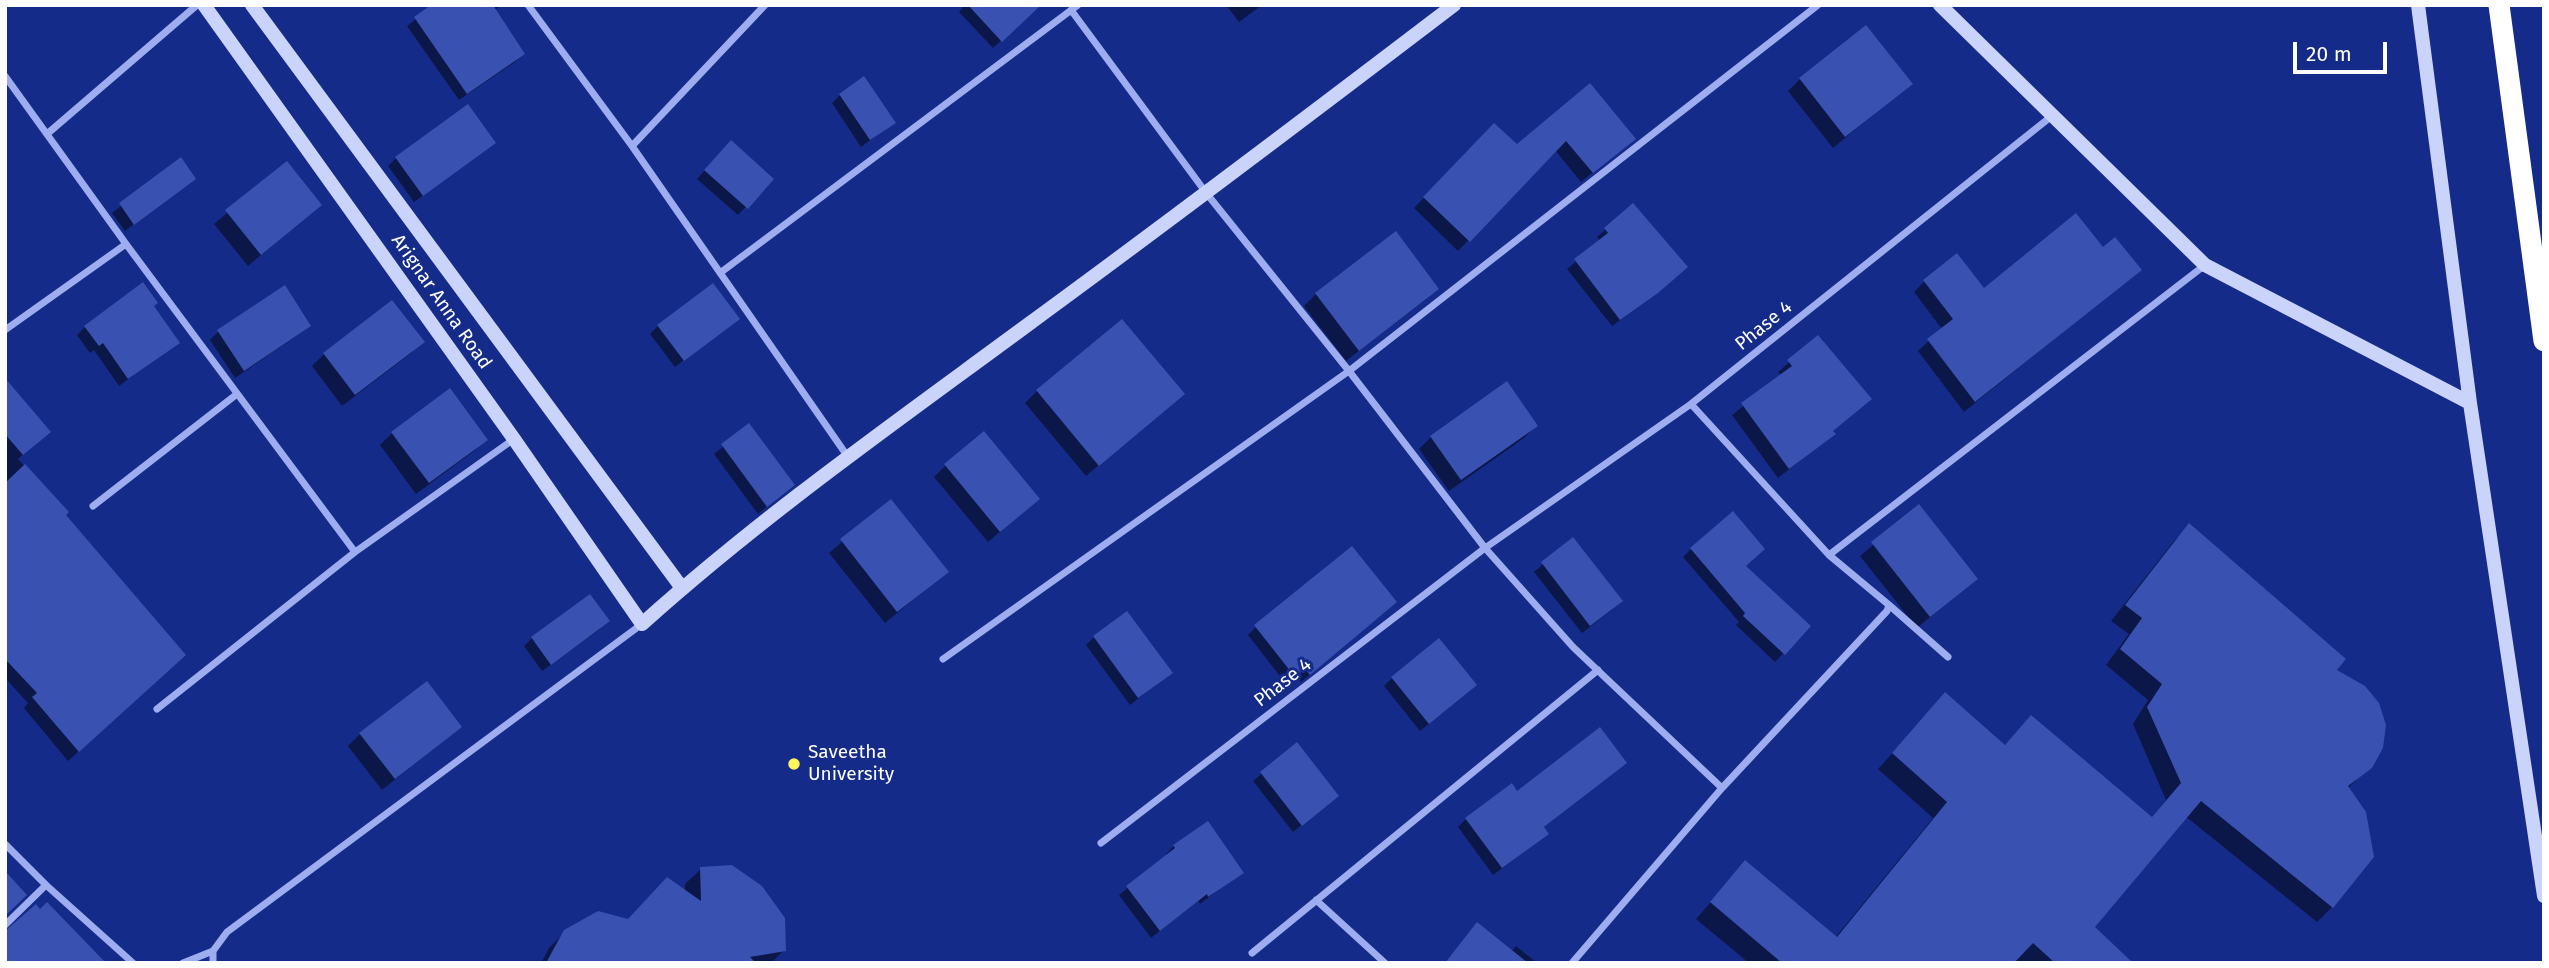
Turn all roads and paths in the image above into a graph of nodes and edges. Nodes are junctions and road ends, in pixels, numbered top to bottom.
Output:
1 (197, 5) edge
2 (204, 5) edge
3 (252, 5) edge
4 (528, 5) edge
5 (765, 5) edge
6 (1454, 5) edge
7 (1818, 5) edge
8 (1940, 5) edge
9 (2418, 5) edge
10 (2499, 5) edge
11 (1075, 8) edge
12 (5, 76) edge
13 (2053, 116) junction
14 (47, 134) junction
15 (632, 146) junction
16 (1207, 194) junction
17 (126, 244) junction
18 (2205, 265) junction
19 (720, 273) junction
20 (5, 330) edge
21 (2544, 341) edge
22 (1349, 371) junction
23 (237, 394) junction
24 (2470, 403) junction
25 (1691, 404) junction
26 (514, 439) junction
27 (848, 457) junction
28 (93, 506) dead end
29 (1485, 548) junction
30 (355, 552) junction
31 (1829, 555) junction
32 (682, 589) junction
33 (1889, 606) junction
34 (642, 624) junction
35 (1948, 657) dead end
36 (943, 659) dead end
37 (1598, 670) junction
38 (157, 709) dead end
39 (1722, 788) junction
40 (1101, 843) dead end
41 (5, 844) edge
42 (46, 885) junction
43 (2544, 896) edge
44 (1316, 900) junction
45 (5, 925) edge
46 (213, 951) junction
47 (1252, 953) dead end
48 (132, 963) edge
49 (183, 963) edge
50 (213, 963) edge
51 (1385, 963) edge
52 (1572, 963) edge

1 - 14 street
2 - 26 street, Arignar Anna Road
3 - 32 street, Arignar Anna Road
4 - 15 street
5 - 15 street
6 - 16 street
7 - 22 street
8 - 13 street
9 - 24 street
10 - 21 highway
11 - 16 street
11 - 19 street
12 - 14 street
13 - 18 street
13 - 25 street, Phase 4
14 - 17 street
15 - 19 street
16 - 22 street
16 - 27 street
17 - 20 street
17 - 23 street
18 - 24 street
18 - 31 street
19 - 27 street
22 - 29 street
22 - 36 street
23 - 28 street
23 - 30 street
24 - 43 street
25 - 29 street, Phase 4
25 - 31 street
26 - 30 street
26 - 34 street, Arignar Anna Road
27 - 32 street
29 - 37 street
29 - 40 street, Phase 4
30 - 38 street
31 - 33 street
32 - 34 street
33 - 35 street
33 - 39 street
34 - 46 street
37 - 39 street
37 - 44 street
39 - 52 street
41 - 42 street
42 - 45 street
42 - 48 street
44 - 47 street
44 - 51 street
46 - 49 street
46 - 50 street

